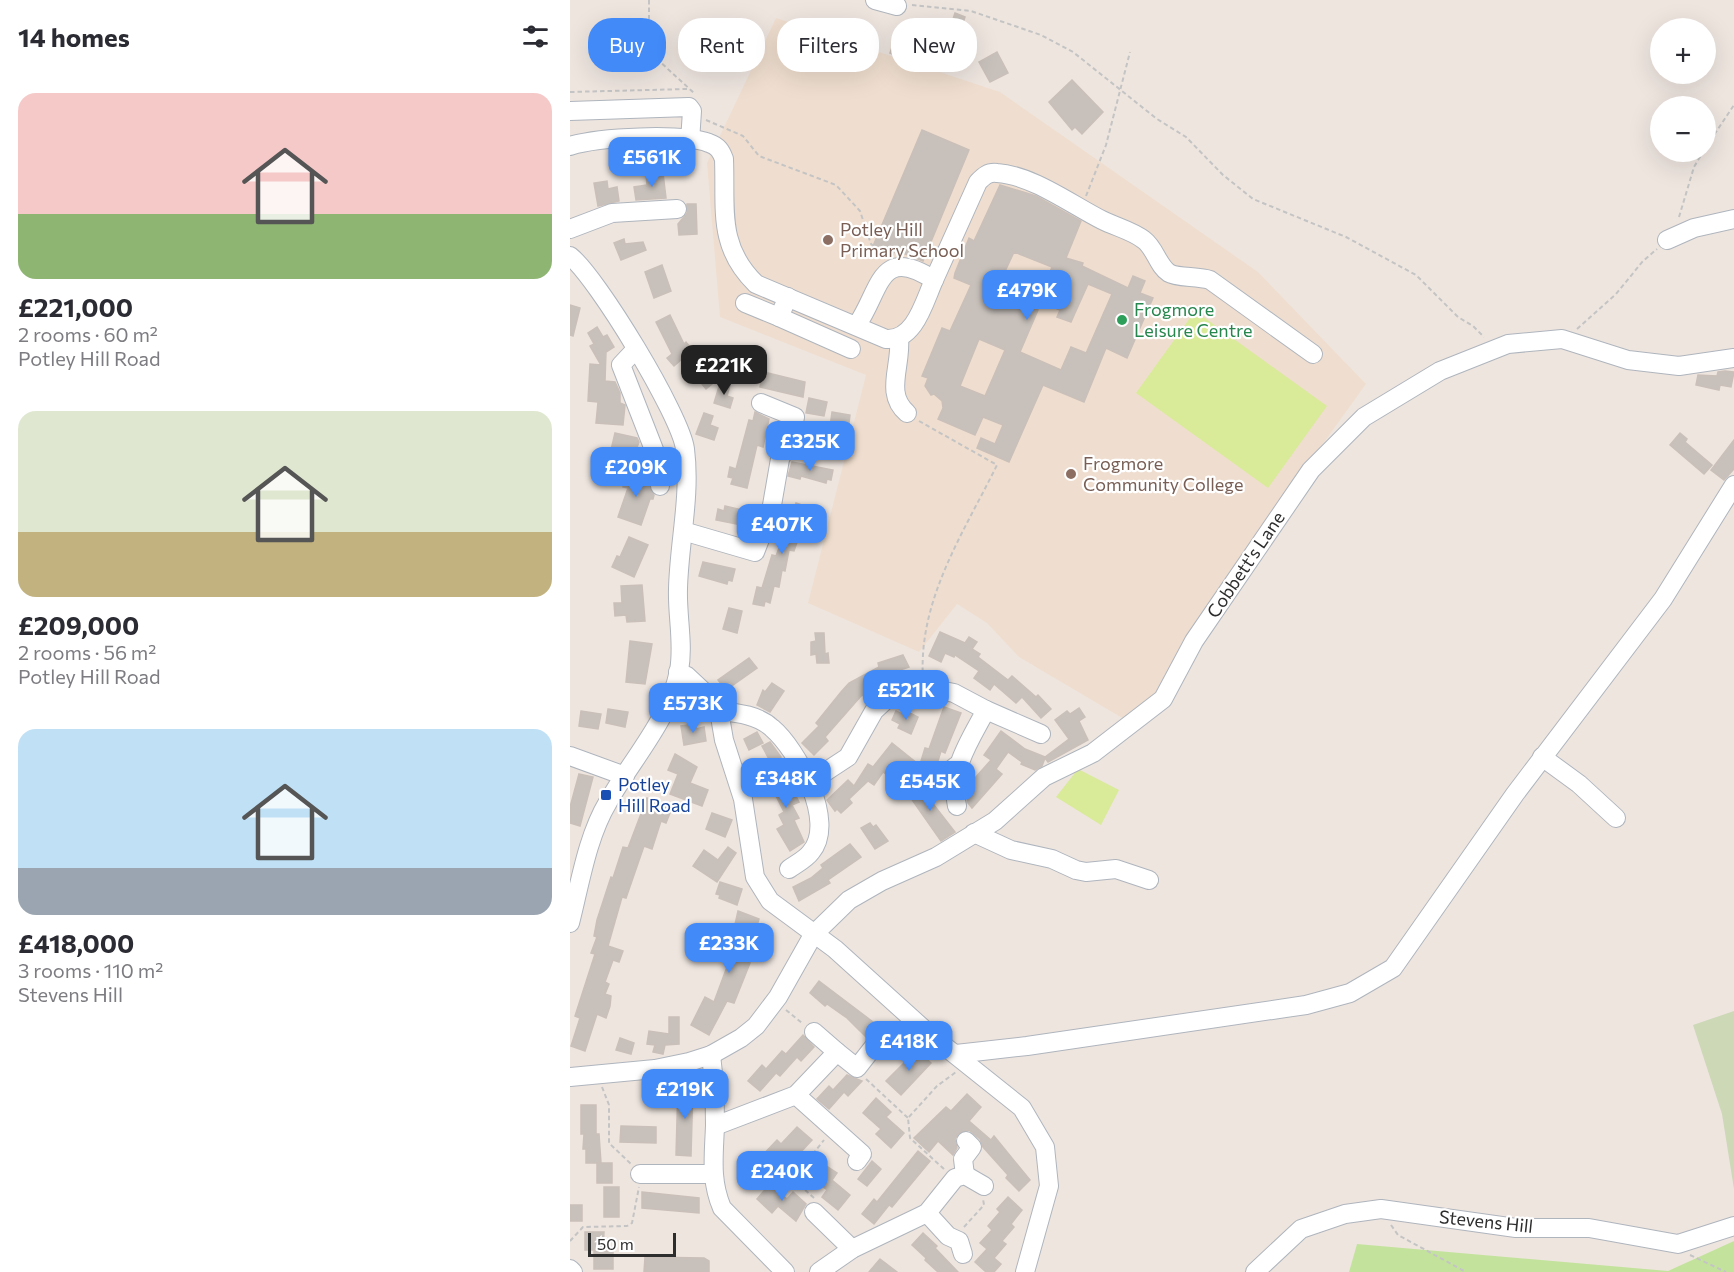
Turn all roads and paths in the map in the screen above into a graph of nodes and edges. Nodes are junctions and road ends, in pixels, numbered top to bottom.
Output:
1 (649, 0) edge
2 (875, 0) edge
3 (897, 6) joint
4 (1130, 52) dead end
5 (687, 88) junction
6 (1122, 91) junction
7 (570, 92) edge
8 (697, 100) dead end
9 (1734, 105) edge
10 (570, 111) edge
11 (703, 115) dead end
12 (1716, 132) edge
13 (690, 141) junction
14 (570, 145) edge
15 (1697, 162) edge
16 (1080, 207) junction
17 (677, 209) dead end
18 (1734, 219) edge
19 (570, 229) edge
20 (1667, 240) junction
21 (570, 256) edge
22 (894, 267) junction
23 (934, 280) junction
24 (788, 297) junction
25 (745, 303) dead end
26 (779, 316) junction
27 (857, 326) junction
28 (899, 338) junction
29 (1562, 339) junction
30 (1494, 348) junction
31 (636, 349) junction
32 (851, 349) dead end
33 (1313, 354) dead end
34 (1734, 358) edge
35 (761, 403) dead end
36 (907, 413) joint
37 (1734, 485) edge
38 (660, 486) dead end
39 (683, 531) junction
40 (678, 672) junction
41 (924, 690) junction
42 (986, 710) junction
43 (720, 711) junction
44 (1041, 734) dead end
45 (570, 756) edge
46 (1542, 757) junction
47 (957, 766) junction
48 (625, 776) junction
49 (930, 776) dead end
50 (810, 782) junction
51 (957, 807) dead end
52 (1616, 818) dead end
53 (974, 833) junction
54 (789, 869) dead end
55 (575, 880) edge
56 (1149, 880) dead end
57 (570, 923) edge
58 (813, 935) junction
59 (778, 997) junction
60 (814, 1032) joint
61 (889, 1043) dead end
62 (837, 1052) junction
63 (711, 1055) junction
64 (962, 1059) junction
65 (857, 1068) junction
66 (598, 1075) junction
67 (570, 1077) edge
68 (796, 1095) junction
69 (908, 1118) junction
70 (715, 1126) junction
71 (834, 1128) junction
72 (966, 1141) dead end
73 (857, 1161) dead end
74 (640, 1174) junction
75 (712, 1174) junction
76 (960, 1177) junction
77 (984, 1186) joint
78 (1381, 1209) junction
79 (814, 1212) joint
80 (927, 1213) junction
81 (1734, 1226) edge
82 (570, 1240) edge
83 (1678, 1244) junction
84 (961, 1248) joint
85 (852, 1249) junction
86 (785, 1272) edge
87 (819, 1272) edge
88 (1025, 1272) edge
89 (1255, 1272) edge
90 (1466, 1272) edge
91 (1726, 1272) edge

1 - 5 path
2 - 3 street
3 - 6 path
4 - 6 path
5 - 7 path
5 - 8 path
6 - 16 path
6 - 30 path
9 - 12 path
10 - 13 street
11 - 22 path
13 - 14 street
13 - 24 street
15 - 20 path
16 - 23 street
16 - 33 street
17 - 19 street
18 - 20 street
20 - 29 path
21 - 31 street
22 - 23 street
22 - 27 street
23 - 28 street
24 - 26 street
24 - 27 street
25 - 26 street
26 - 32 street
27 - 28 street
28 - 36 street
29 - 30 street, Cobbett's Lane
29 - 34 street, Cobbett's Lane
30 - 53 street, Cobbett's Lane
31 - 38 street
31 - 39 street
35 - 39 street
36 - 41 path
37 - 46 street
39 - 40 street
40 - 43 street
40 - 48 street
41 - 42 street
41 - 50 street
42 - 44 street
42 - 47 street
43 - 50 street
43 - 58 street
45 - 48 street
46 - 52 street
46 - 64 street
47 - 49 street
47 - 51 street
48 - 55 street
50 - 54 street
53 - 56 street
53 - 58 street, Cobbett's Lane
55 - 57 street
58 - 59 street, Cobbett's Lane
58 - 64 street
59 - 60 path
59 - 63 street, Cobbett's Lane
60 - 62 street
61 - 65 street
62 - 65 street
62 - 68 street
63 - 66 street, Cobbett's Lane
63 - 70 street
64 - 69 path
64 - 88 street
65 - 69 path
66 - 67 street, Cobbett's Lane
66 - 74 path
68 - 70 street
68 - 71 street
69 - 76 path
70 - 75 street
71 - 73 street
71 - 79 path
72 - 76 street
74 - 75 street
74 - 82 path
75 - 86 street
76 - 77 street
76 - 80 street
77 - 84 path
78 - 83 street, Stevens Hill
78 - 89 street, Stevens Hill
78 - 90 path
79 - 85 street
80 - 84 street
80 - 85 street
81 - 83 street, Stevens Hill
83 - 91 path
85 - 87 street

